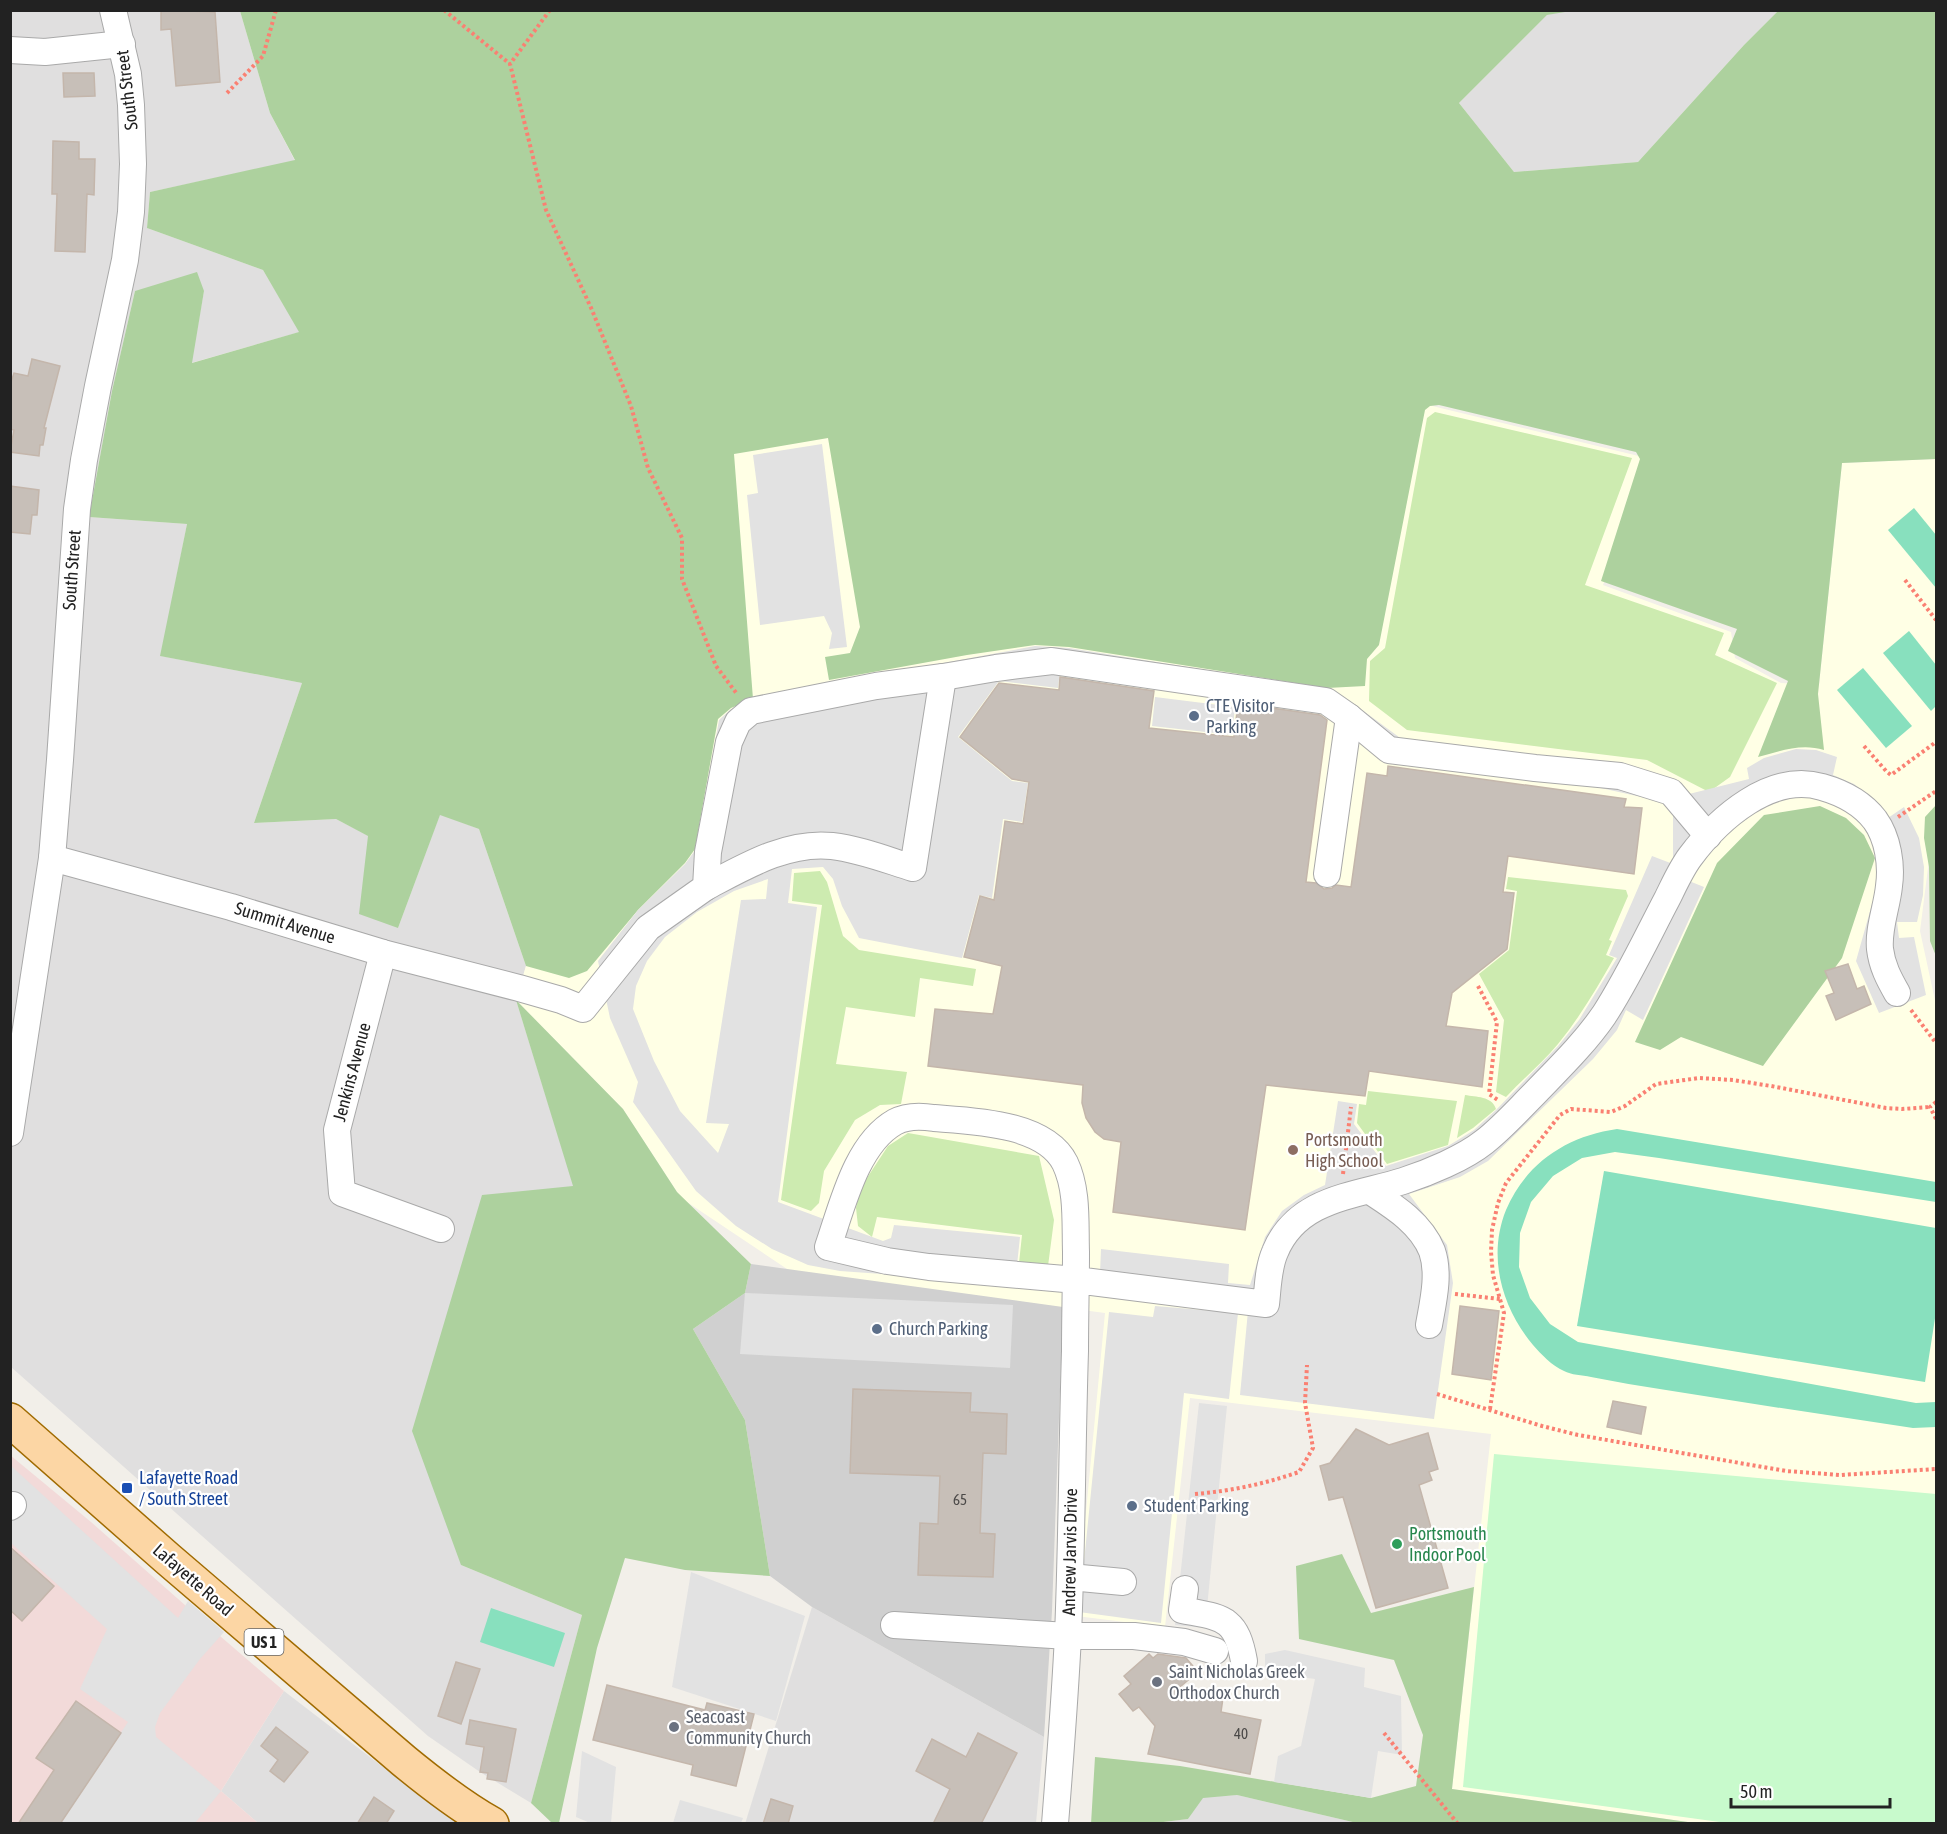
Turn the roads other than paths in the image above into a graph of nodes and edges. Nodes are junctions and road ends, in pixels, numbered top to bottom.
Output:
1 (113, 10) edge
2 (122, 44) junction
3 (10, 50) edge
4 (943, 677) junction
5 (1349, 717) junction
6 (1708, 836) junction
7 (52, 858) junction
8 (1327, 874) dead end
9 (706, 887) junction
10 (383, 952) junction
11 (1897, 993) road end
12 (10, 1133) edge
13 (1370, 1191) junction
14 (441, 1229) dead end
15 (1076, 1280) junction
16 (1429, 1325) dead end
17 (10, 1420) edge
18 (1070, 1577) junction
19 (1123, 1582) dead end
20 (1185, 1589) dead end
21 (894, 1625) dead end
22 (1068, 1636) junction
23 (1215, 1651) dead end
24 (1244, 1661) dead end
25 (492, 1824) edge
26 (1055, 1824) edge

1 - 2 street, South Street
2 - 3 street
2 - 7 street, South Street
4 - 5 street
4 - 9 street
4 - 9 street
5 - 6 street
5 - 8 street
6 - 11 street
6 - 13 street
7 - 10 street, Summit Avenue
7 - 12 street, South Street
9 - 10 street, Summit Avenue
10 - 14 street, Jenkins Avenue
13 - 15 street
13 - 16 street
15 - 15 street
15 - 18 street, Andrew Jarvis Drive
17 - 25 main road, Lafayette Road / US 1
18 - 19 street
18 - 22 street, Andrew Jarvis Drive
20 - 24 street
21 - 22 street
22 - 23 street
22 - 26 street, Andrew Jarvis Drive

